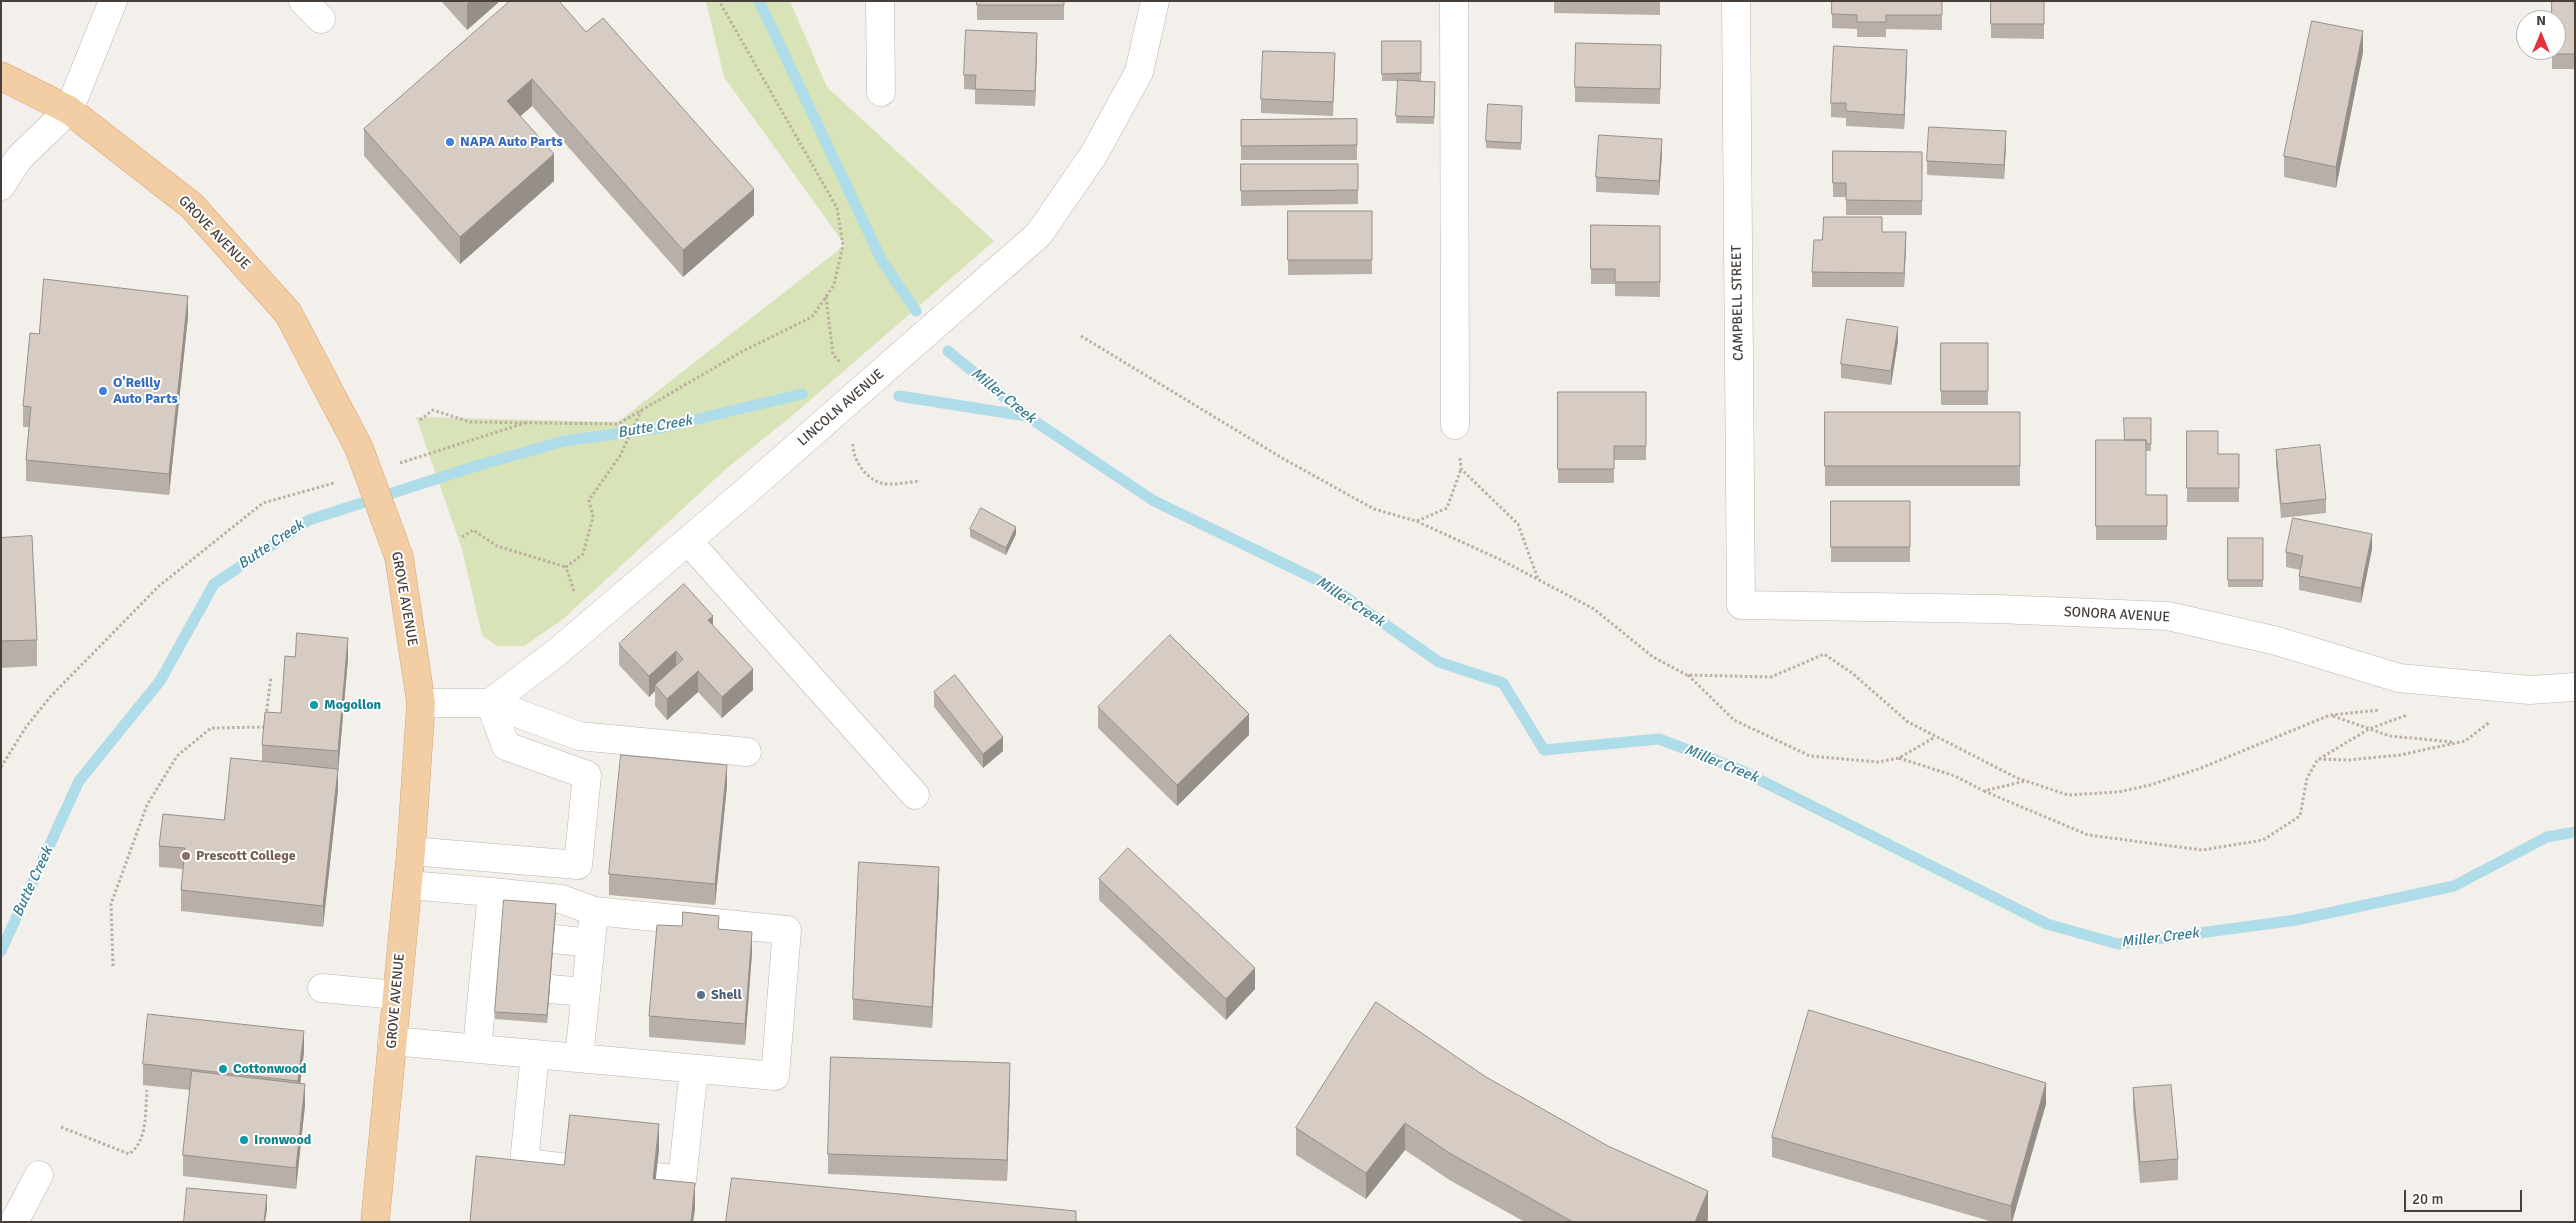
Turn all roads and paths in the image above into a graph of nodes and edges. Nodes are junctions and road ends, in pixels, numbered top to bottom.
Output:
1 (113, 1) edge
2 (719, 1) edge
3 (880, 1) edge
4 (1155, 1) edge
5 (1454, 1) edge
6 (1736, 1) edge
7 (1, 76) edge
8 (881, 92) dead end
9 (69, 110) junction
10 (1, 186) edge
11 (641, 411) junction
12 (420, 420) dead end
13 (528, 422) junction
14 (1455, 425) joint
15 (1282, 458) dead end
16 (390, 466) dead end
17 (1461, 470) junction
18 (335, 483) dead end
19 (462, 537) dead end
20 (688, 541) junction
21 (566, 568) junction
22 (1538, 579) dead end
23 (577, 600) dead end
24 (1741, 605) joint
25 (1687, 675) dead end
26 (271, 677) dead end
27 (2575, 687) edge
28 (421, 703) junction
29 (490, 703) junction
30 (2410, 714) dead end
31 (2330, 715) dead end
32 (2495, 719) dead end
33 (2369, 729) junction
34 (1936, 737) dead end
35 (2457, 743) junction
36 (747, 752) dead end
37 (1899, 758) junction
38 (2318, 759) junction
39 (1, 766) edge
40 (2026, 781) dead end
41 (1984, 791) junction
42 (915, 795) dead end
43 (411, 851) junction
44 (408, 885) junction
45 (492, 892) junction
46 (594, 911) junction
47 (554, 939) edge
48 (590, 943) junction
49 (113, 966) dead end
50 (322, 988) dead end
51 (550, 989) edge
52 (586, 992) junction
53 (396, 995) junction
54 (392, 1040) junction
55 (477, 1048) junction
56 (535, 1054) junction
57 (579, 1058) junction
58 (694, 1069) junction
59 (147, 1090) edge
60 (60, 1127) dead end
61 (567, 1167) edge
62 (40, 1175) dead end
63 (669, 1178) dead end
64 (14, 1222) edge
65 (375, 1222) edge

1 - 9 street
2 - 11 path
3 - 8 street
4 - 20 street, LINCOLN AVENUE
5 - 14 street
6 - 24 street, CAMPBELL STREET
7 - 9 main road, GROVE AVENUE
9 - 10 street
9 - 28 main road, GROVE AVENUE, bridge
11 - 13 path
11 - 21 path
12 - 13 path
13 - 16 path
14 - 17 path
15 - 17 path
17 - 22 path
18 - 39 path
19 - 21 path
20 - 29 street, LINCOLN AVENUE
20 - 42 street
21 - 23 path
24 - 27 street, SONORA AVENUE
25 - 37 path
26 - 49 path
28 - 29 street
28 - 43 main road, GROVE AVENUE
29 - 36 street
29 - 43 street
30 - 33 path
31 - 33 path
32 - 35 path
33 - 35 path
33 - 38 path
34 - 37 path
35 - 38 path
37 - 41 path
38 - 41 path
40 - 41 path
43 - 44 main road, GROVE AVENUE
44 - 45 street
44 - 53 main road, GROVE AVENUE
45 - 46 street
45 - 55 street
46 - 48 street
46 - 58 street
47 - 48 street
48 - 52 street
50 - 53 street
51 - 52 street
52 - 57 street
53 - 54 main road, GROVE AVENUE
54 - 55 street
54 - 65 main road, GROVE AVENUE
55 - 56 street
56 - 57 street
56 - 61 street
57 - 58 street
58 - 63 street
59 - 60 path
62 - 64 street

